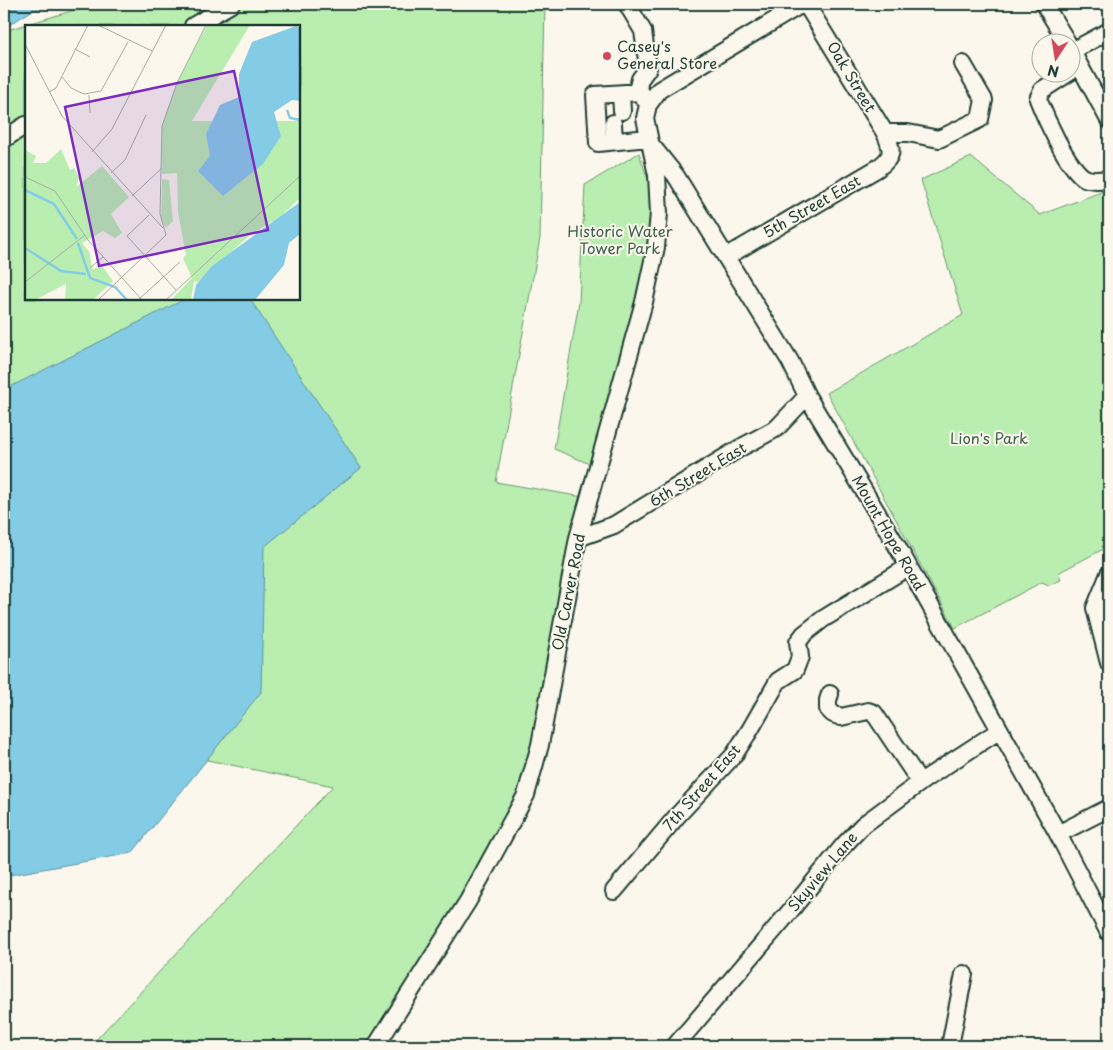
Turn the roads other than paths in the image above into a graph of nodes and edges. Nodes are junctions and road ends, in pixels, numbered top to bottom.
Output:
1 (231, 4) edge
2 (627, 4) edge
3 (802, 4) edge
4 (806, 4) edge
5 (1044, 4) edge
6 (195, 25) edge
7 (1109, 31) edge
8 (1061, 32) edge
9 (1080, 43) edge
10 (963, 64) dead end
11 (1080, 80) edge
12 (1054, 82) edge
13 (616, 94) junction
14 (644, 98) junction
15 (1109, 120) edge
16 (25, 127) edge
17 (885, 133) junction
18 (4, 139) edge
19 (649, 140) junction
20 (620, 141) junction
21 (891, 151) joint
22 (1109, 179) edge
23 (726, 257) junction
24 (807, 396) junction
25 (578, 538) junction
26 (908, 567) junction
27 (1109, 574) edge
28 (1109, 663) edge
29 (830, 694) dead end
30 (1000, 730) junction
31 (920, 782) junction
32 (1109, 808) edge
33 (1058, 834) junction
34 (614, 891) dead end
35 (1109, 933) edge
36 (964, 974) dead end
37 (376, 1046) edge
38 (675, 1046) edge
39 (950, 1046) edge

1 - 6 street
2 - 14 street, Old Carver Road
3 - 14 street
4 - 17 street, Oak Street
5 - 8 street
7 - 9 street
10 - 17 street
11 - 15 street
12 - 22 street
13 - 14 street
13 - 20 street
13 - 20 street
14 - 19 street, Old Carver Road
16 - 18 street
17 - 21 street, Oak Street
19 - 20 street
19 - 23 street, Mount Hope Road
19 - 25 street, Old Carver Road
21 - 23 street, 5th Street East
23 - 24 street, Mount Hope Road
24 - 25 street, 6th Street East
24 - 26 street, Mount Hope Road
25 - 37 street, Old Carver Road
26 - 30 street, Mount Hope Road
26 - 34 street, 7th Street East
27 - 28 street
29 - 31 street
30 - 31 street, Skyview Lane
30 - 33 street, Mount Hope Road
31 - 38 street, Skyview Lane
32 - 33 street
33 - 35 street, Mount Hope Road
36 - 39 street

